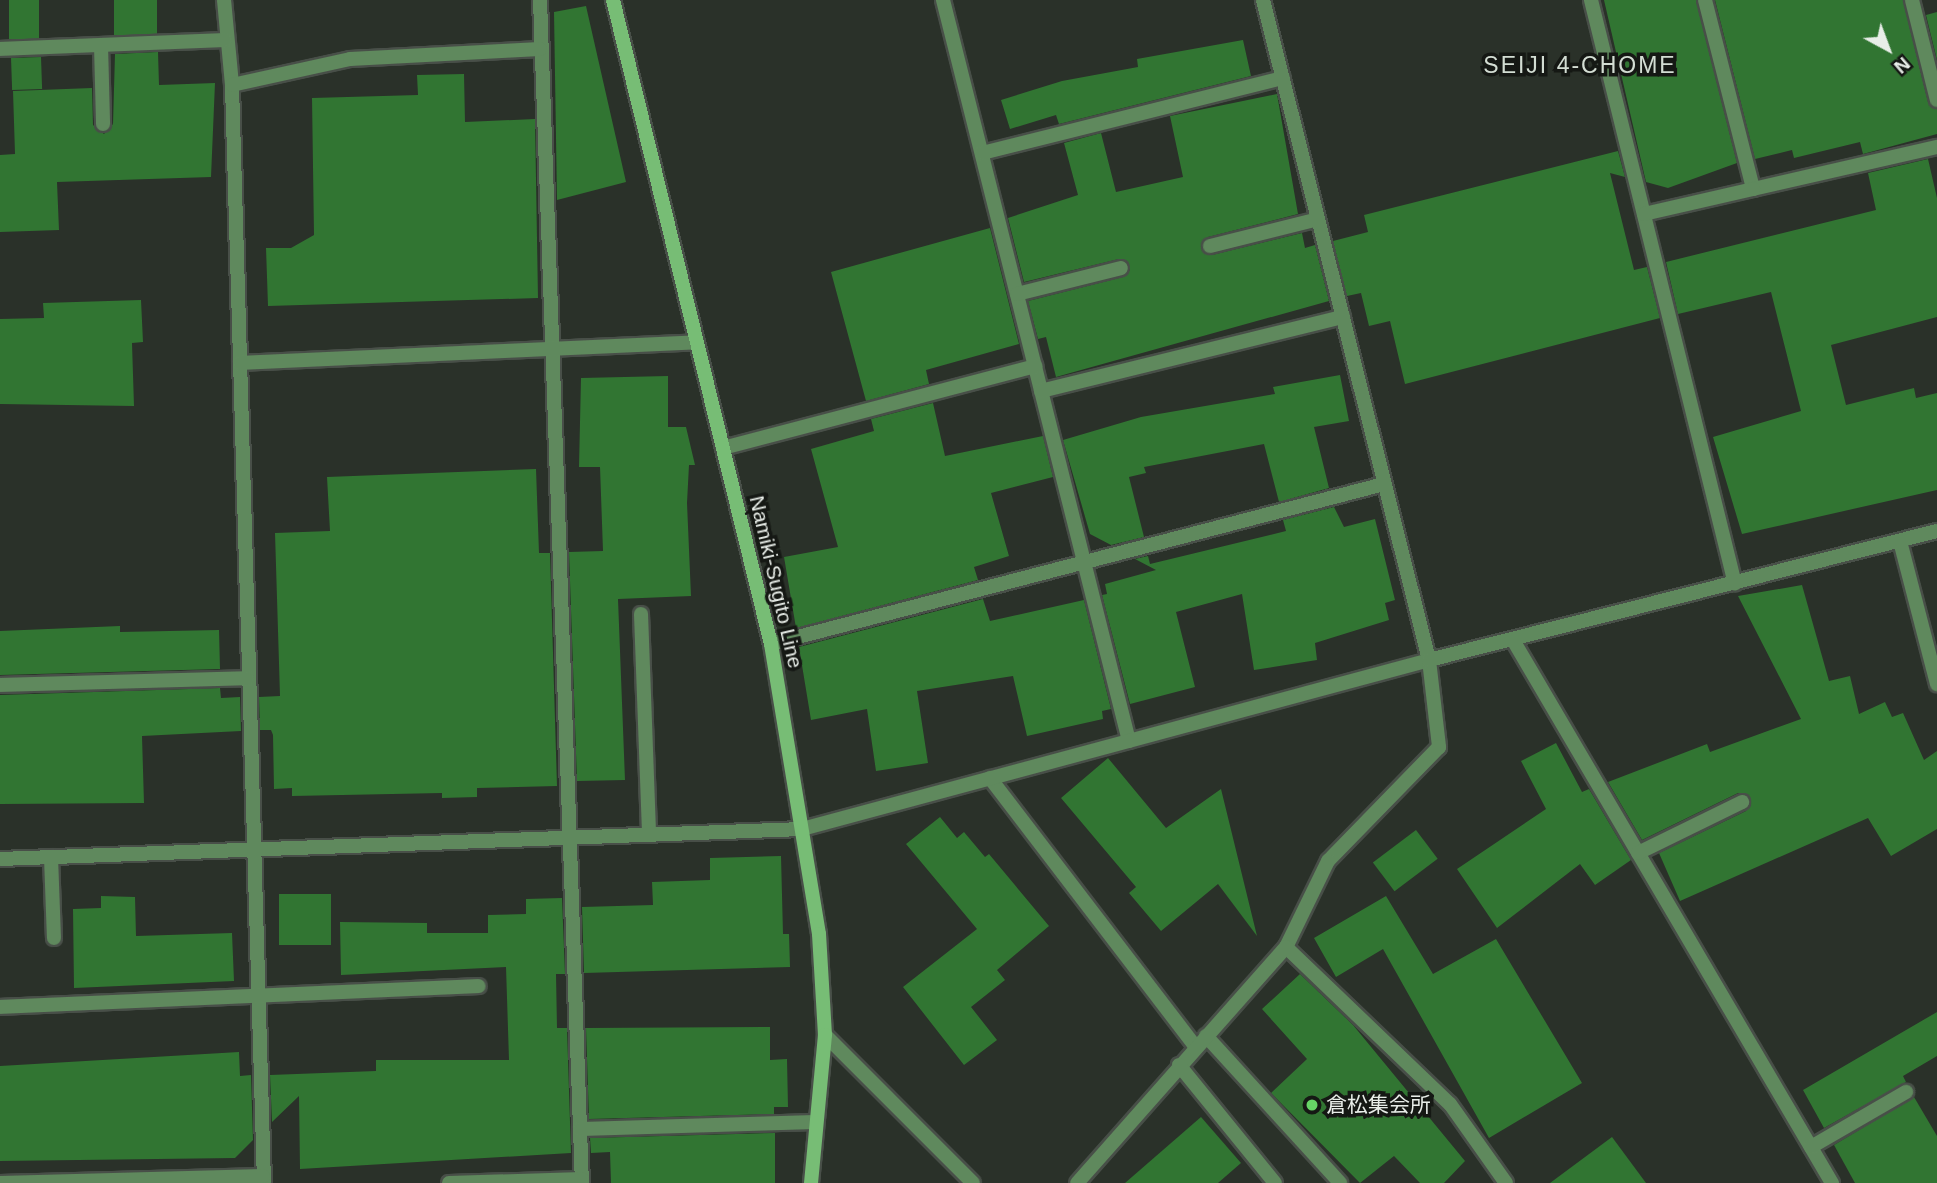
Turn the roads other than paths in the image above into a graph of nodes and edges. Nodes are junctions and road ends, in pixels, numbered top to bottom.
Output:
1 (224, 0) edge
2 (540, 0) edge
3 (612, 0) edge
4 (943, 0) edge
5 (1263, 0) edge
6 (1591, 0) edge
7 (1705, 0) edge
8 (1912, 0) edge
9 (225, 40) junction
10 (101, 45) junction
11 (0, 49) edge
12 (540, 49) junction
13 (1283, 78) junction
14 (232, 85) junction
15 (1937, 100) edge
16 (103, 124) dead end
17 (1937, 147) edge
18 (982, 153) junction
19 (1753, 189) junction
20 (1644, 215) junction
21 (1318, 219) junction
22 (1210, 246) dead end
23 (1121, 268) dead end
24 (1017, 294) junction
25 (1343, 317) junction
26 (697, 342) junction
27 (550, 347) junction
28 (240, 363) junction
29 (1035, 366) junction
30 (1041, 391) junction
31 (723, 448) junction
32 (1384, 484) junction
33 (1937, 531) edge
34 (1900, 541) junction
35 (1085, 566) junction
36 (1735, 584) junction
37 (641, 614) dead end
38 (1513, 640) junction
39 (771, 645) junction
40 (1429, 660) junction
41 (247, 678) junction
42 (1937, 684) edge
43 (0, 685) edge
44 (1129, 741) junction
45 (990, 778) junction
46 (1742, 802) dead end
47 (802, 829) junction
48 (649, 834) junction
49 (568, 835) junction
50 (254, 848) junction
51 (1638, 853) junction
52 (51, 857) junction
53 (0, 859) edge
54 (54, 938) dead end
55 (1286, 947) junction
56 (479, 986) dead end
57 (258, 992) junction
58 (0, 1007) edge
59 (825, 1035) junction
60 (1206, 1036) junction
61 (1196, 1047) junction
62 (1179, 1065) junction
63 (1906, 1092) dead end
64 (816, 1122) junction
65 (580, 1129) junction
66 (1811, 1147) junction
67 (264, 1179) edge
68 (582, 1181) edge
69 (0, 1183) edge
70 (449, 1183) edge
71 (810, 1183) edge
72 (973, 1183) edge
73 (1077, 1183) edge
74 (1275, 1183) edge
75 (1340, 1183) edge
76 (1506, 1183) edge
77 (1832, 1183) edge

1 - 9 street
2 - 12 street
3 - 26 main road, Namiki-Sugito Line
4 - 18 street
5 - 13 street
6 - 20 street
7 - 19 street
8 - 15 street
9 - 10 street
9 - 14 street
10 - 11 street
10 - 16 street
12 - 14 street
12 - 27 street
13 - 18 street
13 - 21 street
14 - 28 street
17 - 19 street
18 - 24 street
19 - 20 street
20 - 36 street
21 - 22 street
21 - 25 street
23 - 24 street
24 - 29 street
25 - 30 street
25 - 32 street
26 - 27 street
26 - 31 main road, Namiki-Sugito Line
27 - 28 street
27 - 49 street
28 - 41 street
29 - 30 street
29 - 31 street
30 - 35 street
31 - 39 main road, Namiki-Sugito Line
32 - 35 street
32 - 40 street
33 - 34 street
34 - 36 street
34 - 42 street
35 - 39 street
35 - 44 street
36 - 38 street
37 - 48 street
38 - 40 street
38 - 51 street
39 - 47 main road, Namiki-Sugito Line
40 - 44 street
40 - 55 street
41 - 43 street
41 - 50 street
44 - 45 street
45 - 47 street
45 - 61 street
46 - 51 street
47 - 48 street
47 - 59 main road, Namiki-Sugito Line
48 - 49 street
49 - 50 street
49 - 65 street
50 - 52 street
50 - 57 street
51 - 66 street
52 - 53 street
52 - 54 street
55 - 60 street
55 - 76 street
56 - 57 street
57 - 58 street
57 - 67 street
59 - 64 main road, Namiki-Sugito Line
59 - 72 street
60 - 61 street
60 - 75 street
61 - 62 street
62 - 73 street
62 - 74 street
63 - 66 street
64 - 65 street
64 - 71 main road, Namiki-Sugito Line
65 - 68 street
66 - 77 street
67 - 69 street
68 - 70 street

